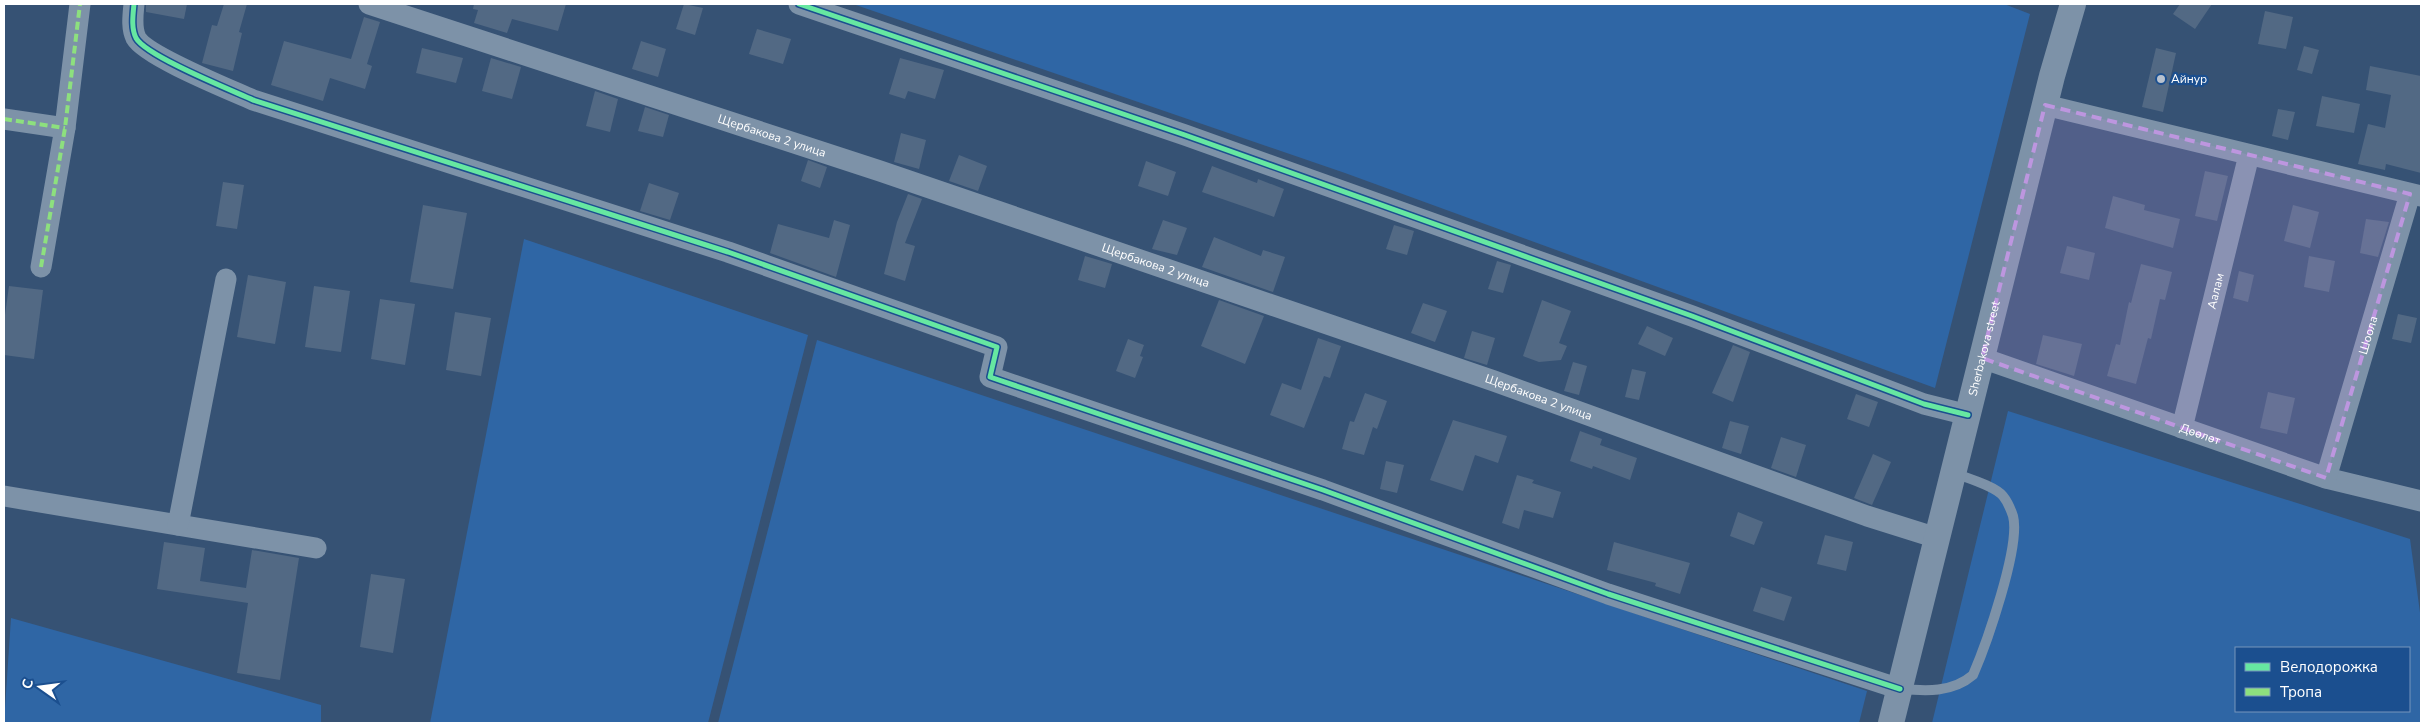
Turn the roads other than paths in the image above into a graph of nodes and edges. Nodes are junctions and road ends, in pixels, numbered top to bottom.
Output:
1 (80, 4) edge
2 (134, 4) edge
3 (369, 4) edge
4 (799, 4) edge
5 (2073, 4) edge
6 (2045, 105) junction
7 (4, 119) edge
8 (65, 128) junction
9 (2249, 155) junction
10 (2416, 195) edge
11 (41, 267) dead end
12 (226, 280) dead end
13 (1982, 358) junction
14 (1968, 415) junction
15 (2182, 428) junction
16 (1954, 472) junction
17 (2326, 478) junction
18 (4, 496) edge
19 (2421, 501) edge
20 (178, 525) junction
21 (1937, 538) junction
22 (316, 548) dead end
23 (1900, 689) junction
24 (1891, 723) edge

1 - 8 street
2 - 23 street
3 - 21 street, Щербакова 2 улица
4 - 14 street
5 - 6 street, Sherbakova street
6 - 9 street
6 - 13 street, Sherbakova street
7 - 8 street
8 - 11 street
9 - 10 street
9 - 15 street, Аалам
10 - 17 street, Шоола
12 - 20 street
13 - 14 street, Sherbakova street
13 - 15 street, Дөөлөт
14 - 16 street, Sherbakova street
15 - 17 street, Дөөлөт
16 - 21 street, Sherbakova street
16 - 23 lane
17 - 19 street, Дөөлөт
18 - 20 street
20 - 22 street
21 - 23 street, Sherbakova street
23 - 24 street, Sherbakova street

